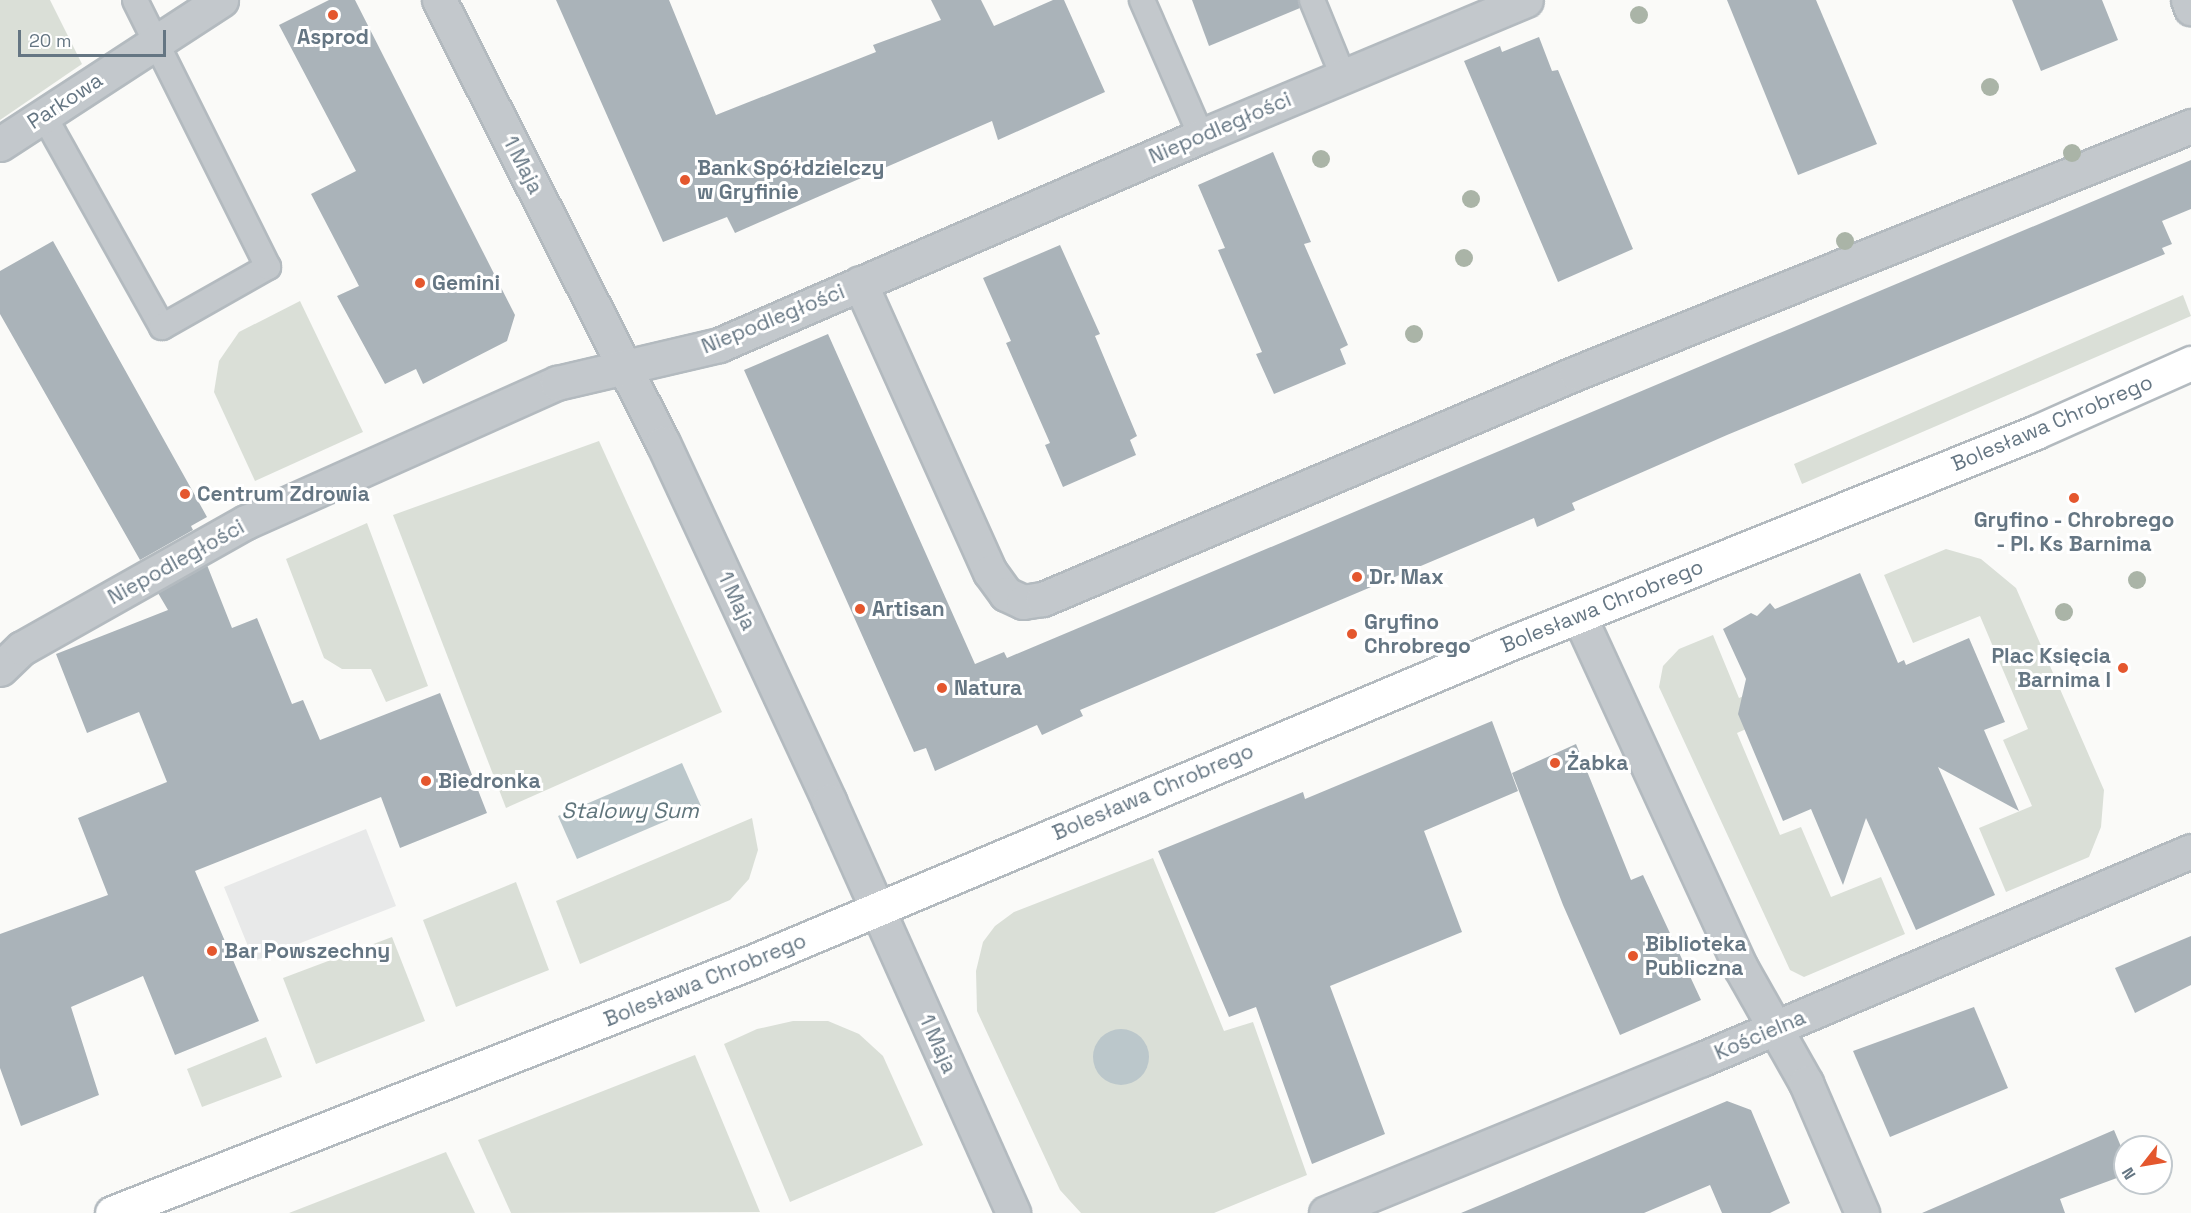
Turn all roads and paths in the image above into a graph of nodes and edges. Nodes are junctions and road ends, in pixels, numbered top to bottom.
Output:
1 (135, 0) edge
2 (221, 0) edge
3 (439, 0) edge
4 (1142, 0) edge
5 (1312, 0) edge
6 (1526, 0) edge
7 (2188, 0) edge
8 (2191, 8) edge
9 (154, 43) junction
10 (1343, 76) junction
11 (43, 114) junction
12 (2191, 126) edge
13 (1201, 136) junction
14 (0, 144) edge
15 (860, 283) junction
16 (2191, 363) edge
17 (628, 370) junction
18 (1579, 616) junction
19 (0, 669) edge
20 (2191, 851) edge
21 (878, 909) junction
22 (1774, 1029) junction
23 (126, 1211) edge
24 (1013, 1213) edge
25 (1326, 1213) edge
26 (1862, 1213) edge

1 - 9 lane
2 - 9 street, Parkowa
3 - 17 street, 1 Maja
4 - 13 lane
5 - 10 lane
6 - 10 street, Niepodległości
7 - 8 street
9 - 11 street, Parkowa
9 - 11 lane
10 - 13 street, Niepodległości
11 - 14 street, Parkowa
12 - 15 street
13 - 15 street, Niepodległości
15 - 17 street, Niepodległości
16 - 18 main road, Bolesława Chrobrego
17 - 19 street, Niepodległości
17 - 21 street, 1 Maja
18 - 21 main road, Bolesława Chrobrego
18 - 22 street
20 - 22 street, Kościelna
21 - 23 main road, Bolesława Chrobrego
21 - 24 street, 1 Maja
22 - 25 street, Kościelna
22 - 26 street

